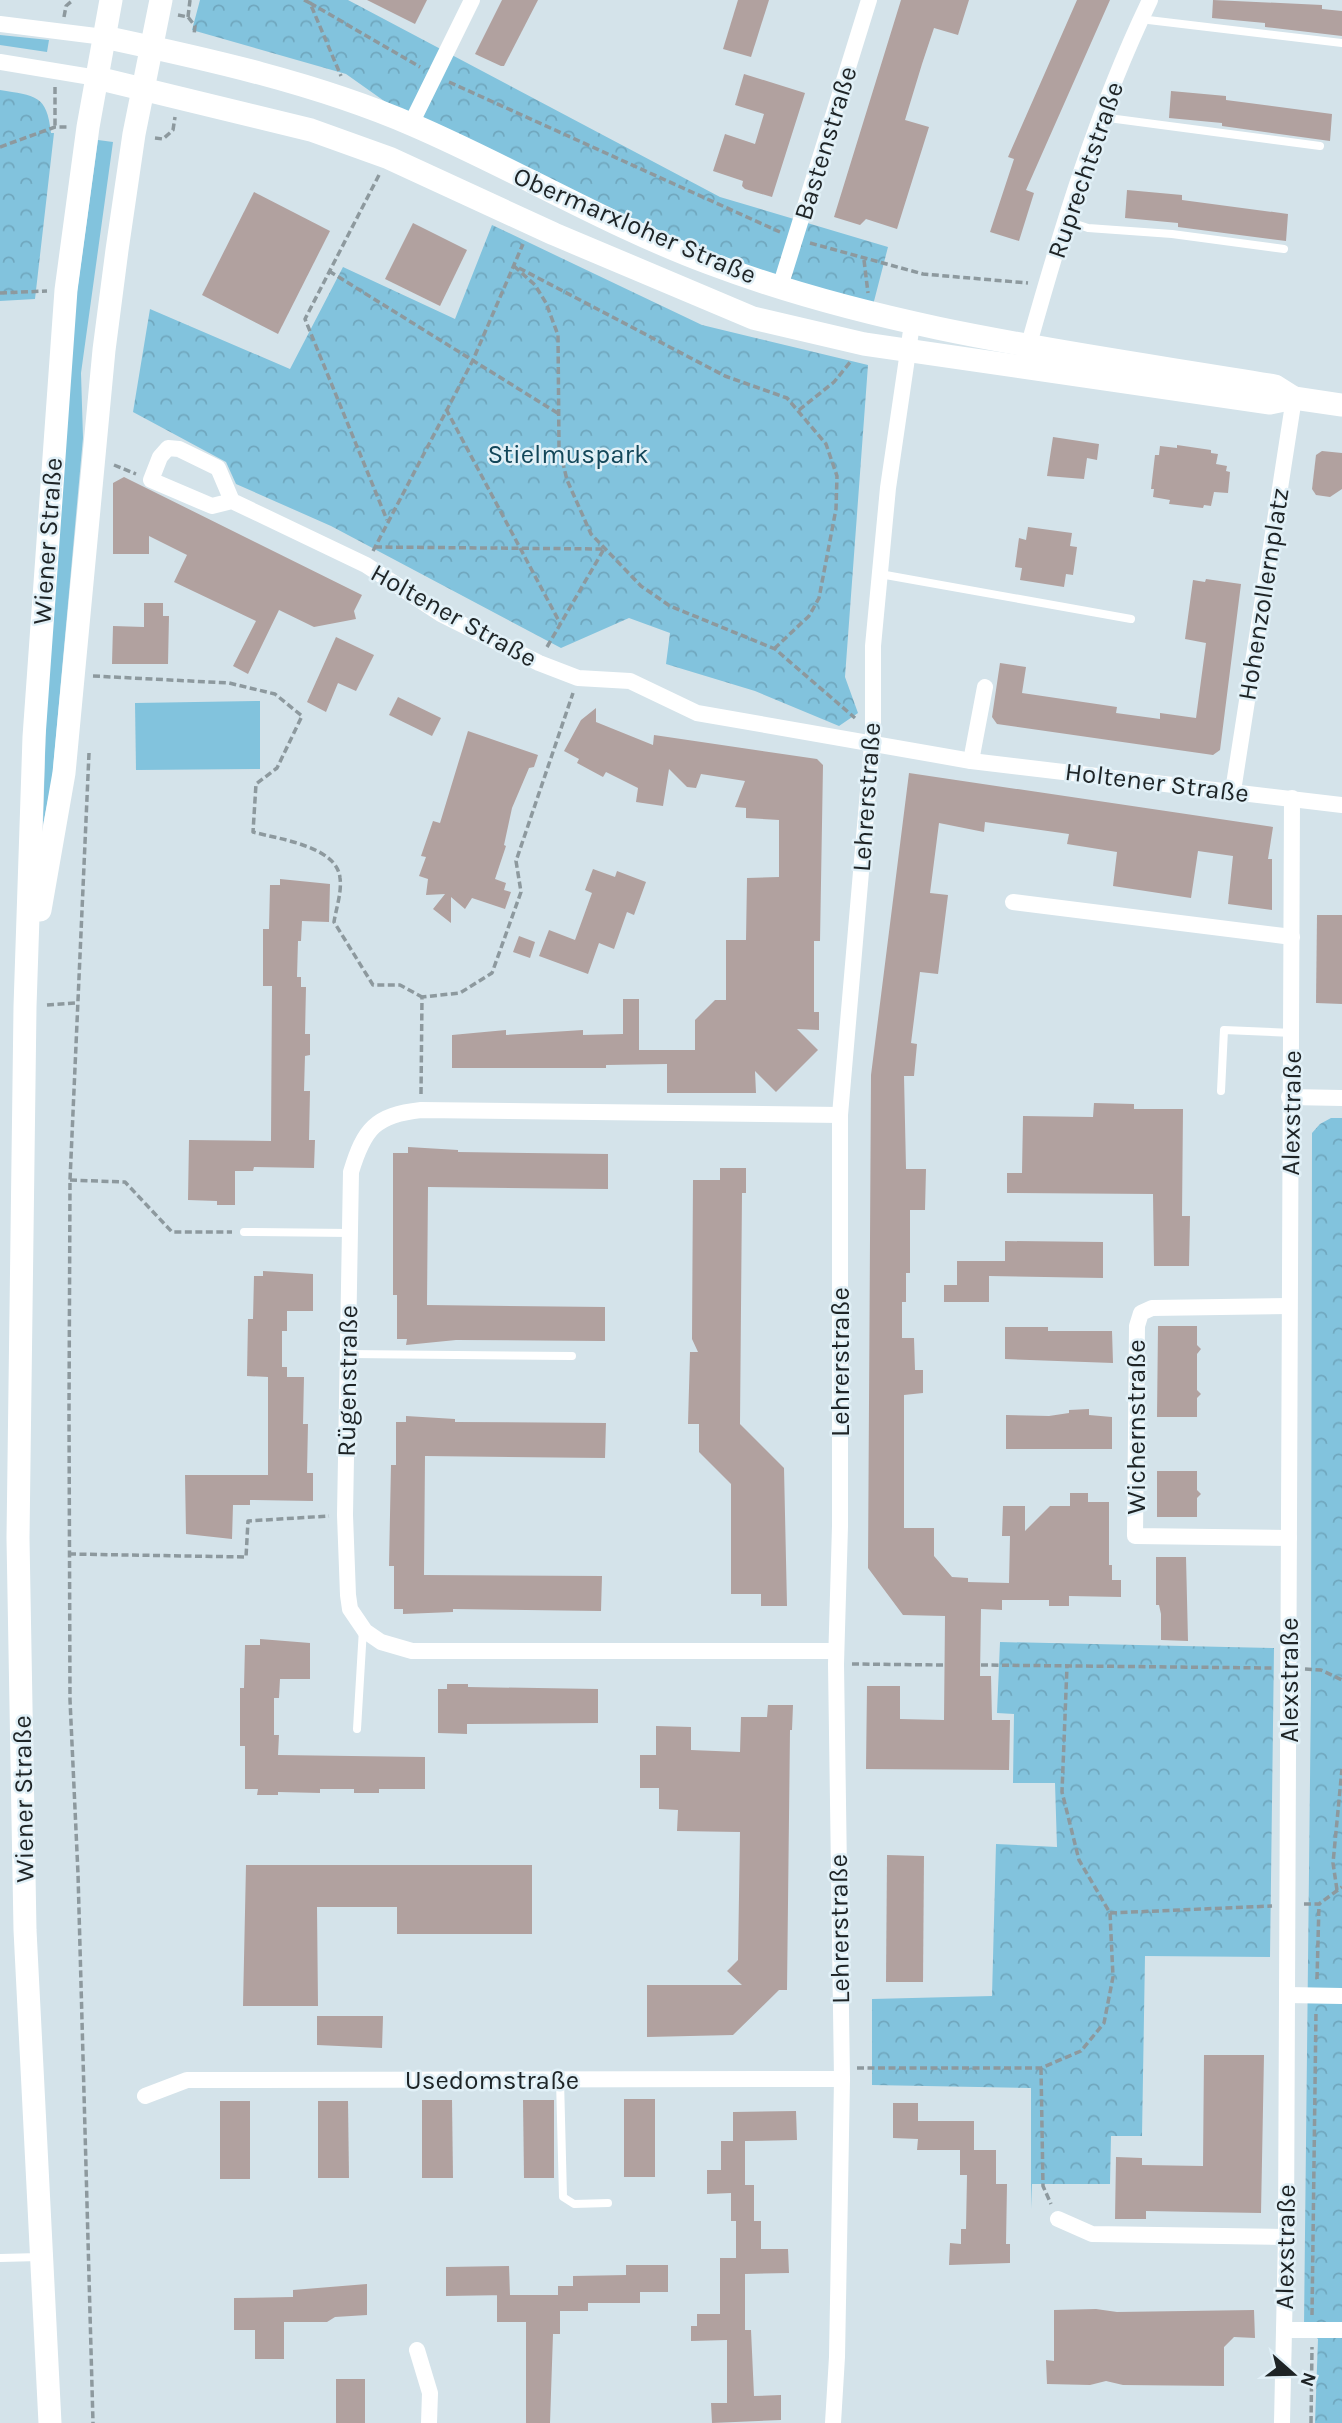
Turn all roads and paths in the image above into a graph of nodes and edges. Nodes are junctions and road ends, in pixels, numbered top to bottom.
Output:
1 (111, 0) edge
2 (160, 0) edge
3 (190, 0) edge
4 (304, 0) edge
5 (472, 0) edge
6 (869, 0) edge
7 (1150, 0) edge
8 (310, 4) junction
9 (188, 17) dead end
10 (1140, 19) junction
11 (0, 24) edge
12 (104, 37) junction
13 (1342, 43) edge
14 (150, 47) junction
15 (0, 62) edge
16 (435, 75) junction
17 (97, 79) junction
18 (143, 89) junction
19 (339, 99) junction
20 (1101, 117) junction
21 (411, 124) junction
22 (1320, 146) dead end
23 (388, 158) junction
24 (1064, 220) junction
25 (532, 224) junction
26 (795, 239) junction
27 (1283, 249) dead end
28 (864, 260) junction
29 (514, 266) junction
30 (329, 270) junction
31 (1046, 283) junction
32 (780, 287) junction
33 (66, 290) junction
34 (0, 293) edge
35 (871, 313) junction
36 (912, 324) junction
37 (864, 344) junction
38 (1029, 344) junction
39 (907, 350) junction
40 (473, 360) junction
41 (1294, 398) junction
42 (1342, 405) edge
43 (446, 409) junction
44 (799, 410) junction
45 (559, 414) junction
46 (108, 476) dead end
47 (151, 480) junction
48 (232, 500) junction
49 (387, 520) junction
50 (374, 547) junction
51 (517, 548) junction
52 (604, 549) junction
53 (366, 565) junction
54 (880, 574) junction
55 (1131, 619) dead end
56 (560, 623) junction
57 (775, 649) junction
58 (94, 663) dead end
59 (539, 663) junction
60 (578, 678) junction
61 (985, 687) dead end
62 (872, 738) junction
63 (90, 744) dead end
64 (971, 761) junction
65 (1233, 791) junction
66 (1292, 798) junction
67 (1342, 805) edge
68 (1013, 902) dead end
69 (1292, 937) junction
70 (422, 997) junction
71 (76, 1003) junction
72 (25, 1007) junction
73 (1293, 1033) junction
74 (1222, 1091) dead end
75 (1289, 1097) junction
76 (1342, 1098) edge
77 (421, 1111) junction
78 (840, 1115) junction
79 (70, 1180) junction
80 (244, 1231) joint
81 (350, 1233) junction
82 (1289, 1306) junction
83 (348, 1354) junction
84 (572, 1356) dead end
85 (345, 1515) junction
86 (1289, 1538) junction
87 (69, 1555) junction
88 (363, 1629) junction
89 (836, 1658) junction
90 (944, 1665) dead end
91 (981, 1665) dead end
92 (1067, 1666) junction
93 (1289, 1669) junction
94 (1342, 1680) edge
95 (358, 1729) dead end
96 (1342, 1769) edge
97 (1340, 1888) edge
98 (1319, 1904) junction
99 (1288, 1905) junction
100 (1110, 1913) junction
101 (1287, 1995) junction
102 (1317, 1996) junction
103 (1342, 1996) edge
104 (1041, 2068) junction
105 (841, 2073) junction
106 (560, 2080) junction
107 (145, 2096) dead end
108 (608, 2203) dead end
109 (1058, 2219) joint
110 (1286, 2237) junction
111 (40, 2257) junction
112 (0, 2258) edge
113 (1284, 2330) junction
114 (1312, 2330) junction
115 (1342, 2330) edge
116 (417, 2350) dead end
117 (836, 2404) junction
118 (50, 2423) edge
119 (93, 2423) edge
120 (429, 2423) edge
121 (833, 2423) edge
122 (839, 2423) edge
123 (1282, 2423) edge
124 (1311, 2423) edge

1 - 12 street, Wiener Straße
2 - 14 street, Wiener Straße
3 - 9 path
4 - 8 path
5 - 16 street
6 - 26 street, Bastenstraße
7 - 10 street, Ruprechtstraße
8 - 16 path
8 - 19 path
10 - 13 lane
10 - 20 street, Ruprechtstraße
11 - 12 street
12 - 14 street, Obermarxloher Straße
12 - 17 street, Wiener Straße
14 - 18 street, Wiener Straße
14 - 19 street, Obermarxloher Straße
15 - 17 street
16 - 21 street
16 - 26 path
17 - 18 street, Obermarxloher Straße
17 - 33 street, Wiener Straße
18 - 23 street, Obermarxloher Straße
18 - 72 street, Wiener Straße
19 - 21 street, Obermarxloher Straße
20 - 22 lane
20 - 24 street, Ruprechtstraße
21 - 32 street, Obermarxloher Straße
23 - 25 street, Obermarxloher Straße
23 - 30 path
24 - 27 lane
24 - 31 street, Ruprechtstraße
25 - 29 path
25 - 37 street, Obermarxloher Straße
26 - 28 path
26 - 32 street, Bastenstraße
28 - 31 path
28 - 35 path
29 - 40 path
29 - 44 path
29 - 45 path
30 - 40 path
30 - 49 path
31 - 38 street, Ruprechtstraße
32 - 35 street, Obermarxloher Straße
33 - 34 path
33 - 72 street, Wiener Straße
35 - 36 street, Obermarxloher Straße
36 - 38 street, Obermarxloher Straße
36 - 39 street, Lehrerstraße
37 - 39 street, Obermarxloher Straße
37 - 44 path
38 - 41 street, Obermarxloher Straße
39 - 41 street, Obermarxloher Straße
39 - 54 street, Lehrerstraße
40 - 43 path
40 - 45 path
41 - 42 street, Obermarxloher Straße
41 - 65 street, Hohenzollernplatz
43 - 49 path
43 - 51 path
44 - 57 path
45 - 52 path
46 - 47 path
47 - 48 street, Holtener Straße
47 - 48 street
48 - 53 street, Holtener Straße
49 - 50 path
50 - 51 path
50 - 53 path
51 - 52 path
51 - 56 path
52 - 56 path
52 - 57 path
53 - 59 street, Holtener Straße
54 - 55 lane
54 - 62 street, Lehrerstraße
56 - 59 path
57 - 62 path
58 - 70 path
59 - 60 street, Holtener Straße
60 - 62 street, Holtener Straße
60 - 70 path
61 - 64 street
62 - 64 street, Holtener Straße
62 - 78 street, Lehrerstraße
63 - 71 path
64 - 65 street, Holtener Straße
65 - 66 street, Holtener Straße
66 - 67 street, Holtener Straße
66 - 69 street, Alexstraße
68 - 69 street
69 - 73 street, Alexstraße
70 - 77 path
71 - 72 path
71 - 79 path
72 - 111 street, Wiener Straße
73 - 74 lane
73 - 75 street, Alexstraße
75 - 76 street
75 - 82 street, Alexstraße
77 - 78 street, Rügenstraße
77 - 81 street, Rügenstraße
78 - 89 street, Lehrerstraße
79 - 80 path
79 - 87 path
80 - 81 lane
81 - 83 street, Rügenstraße
82 - 86 street, Alexstraße
82 - 86 street, Wichernstraße
83 - 84 lane
83 - 85 street, Rügenstraße
85 - 87 path
85 - 88 street, Rügenstraße
86 - 93 street, Alexstraße
87 - 119 path
88 - 89 street
88 - 95 lane
89 - 90 path
89 - 105 street, Lehrerstraße
91 - 92 path
92 - 93 path
92 - 100 path
93 - 94 path
93 - 99 street, Alexstraße
96 - 97 path
97 - 98 path
98 - 99 path
98 - 102 path
99 - 100 path
99 - 101 street, Alexstraße
100 - 104 path
101 - 102 street
101 - 110 street, Alexstraße
102 - 103 street
102 - 114 path
104 - 105 path
104 - 109 path
105 - 106 street, Usedomstraße
105 - 117 street, Lehrerstraße
106 - 107 street, Usedomstraße
106 - 108 lane
109 - 110 street
110 - 113 street, Alexstraße
111 - 112 lane
111 - 118 street, Wiener Straße
113 - 114 street
113 - 123 street, Alexstraße
114 - 115 street
114 - 124 path
116 - 120 street
117 - 121 street, Lehrerstraße
117 - 122 street, Lehrerstraße

